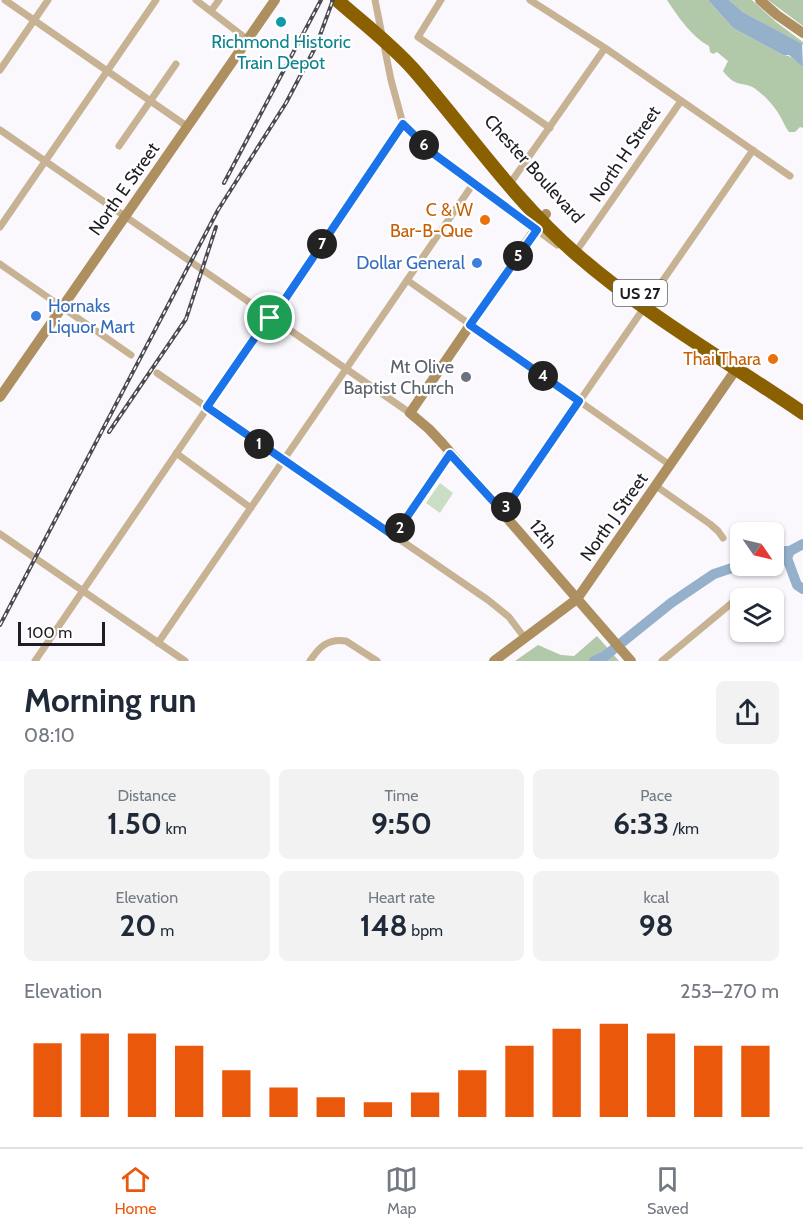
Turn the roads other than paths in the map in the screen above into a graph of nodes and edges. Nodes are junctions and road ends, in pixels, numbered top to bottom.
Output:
1 (5, 0) edge
2 (48, 0) edge
3 (156, 0) edge
4 (196, 0) edge
5 (219, 0) edge
6 (276, 0) edge
7 (337, 0) edge
8 (347, 0) edge
9 (375, 0) edge
10 (441, 0) edge
11 (530, 0) edge
12 (760, 0) edge
13 (212, 11) junction
14 (34, 21) junction
15 (803, 33) edge
16 (248, 40) junction
17 (605, 48) junction
18 (176, 64) dead end
19 (417, 68) junction
20 (0, 70) edge
21 (107, 71) junction
22 (151, 101) junction
23 (681, 101) junction
24 (403, 124) junction
25 (188, 127) junction
26 (550, 128) junction
27 (0, 130) edge
28 (119, 146) dead end
29 (753, 150) junction
30 (45, 161) junction
31 (790, 176) dead end
32 (511, 182) junction
33 (473, 184) junction
34 (125, 217) junction
35 (542, 221) junction
36 (0, 227) edge
37 (578, 251) junction
38 (0, 264) edge
39 (407, 280) junction
40 (647, 303) junction
41 (62, 307) junction
42 (270, 318) junction
43 (470, 325) junction
44 (131, 355) dead end
45 (737, 368) junction
46 (345, 369) junction
47 (157, 373) dead end
48 (0, 397) edge
49 (579, 401) junction
50 (207, 407) junction
51 (410, 413) junction
52 (803, 413) edge
53 (176, 453) junction
54 (450, 454) junction
55 (283, 460) junction
56 (670, 465) junction
57 (656, 486) junction
58 (250, 508) junction
59 (503, 512) junction
60 (0, 534) edge
61 (394, 536) junction
62 (723, 538) dead end
63 (82, 592) junction
64 (578, 599) junction
65 (730, 604) edge
66 (524, 637) junction
67 (158, 643) junction
68 (630, 660) edge
69 (35, 661) edge
70 (185, 661) edge
71 (310, 661) edge
72 (377, 661) edge
73 (494, 661) edge
74 (662, 661) edge

1 - 14 street
2 - 14 street
3 - 21 street
4 - 13 street
5 - 13 street
6 - 16 street, North E Street
7 - 19 highway, Chester Boulevard / US 27
8 - 19 highway, Chester Boulevard / US 27
9 - 24 street
10 - 26 street
11 - 17 street
12 - 15 street
13 - 16 street
14 - 20 street
14 - 21 street
16 - 25 street, North E Street
17 - 23 street
17 - 26 street
18 - 22 street
19 - 32 highway, Chester Boulevard / US 27
21 - 22 street
21 - 30 street
22 - 25 street
22 - 28 street
23 - 29 street
23 - 37 street, North H Street
24 - 33 street, Chester Boulevard
24 - 42 street
25 - 34 street, North E Street
26 - 32 street
27 - 30 street
29 - 31 street
29 - 40 street
30 - 34 street
30 - 36 street
32 - 35 highway, Chester Boulevard / US 27
33 - 35 street, Chester Boulevard
33 - 39 street
34 - 41 street, North E Street
34 - 42 street
35 - 37 highway, Chester Boulevard / US 27
35 - 43 street
37 - 40 highway, Chester Boulevard / US 27
38 - 41 street
39 - 43 street
39 - 46 street
40 - 45 highway, Chester Boulevard / US 27
40 - 49 street
41 - 44 street
41 - 48 street, North E Street
42 - 46 street
42 - 50 street
43 - 49 street
43 - 51 street
45 - 52 highway, Chester Boulevard / US 27
45 - 56 street, North J Street
46 - 51 street
46 - 55 street
47 - 50 street
49 - 56 street
49 - 59 street
50 - 53 street
50 - 55 street
51 - 54 street, 12th
53 - 58 street
53 - 63 street
54 - 59 street, 12th
54 - 61 street
55 - 58 street
55 - 61 street
56 - 57 street, North J Street
57 - 62 street
57 - 64 street, North J Street
58 - 67 street
59 - 64 street, 12th
60 - 63 street
61 - 66 street
63 - 67 street
63 - 69 street
64 - 66 street, North J Street
64 - 68 street, 12th
65 - 74 street
66 - 73 street, North J Street
67 - 70 street
71 - 72 street

